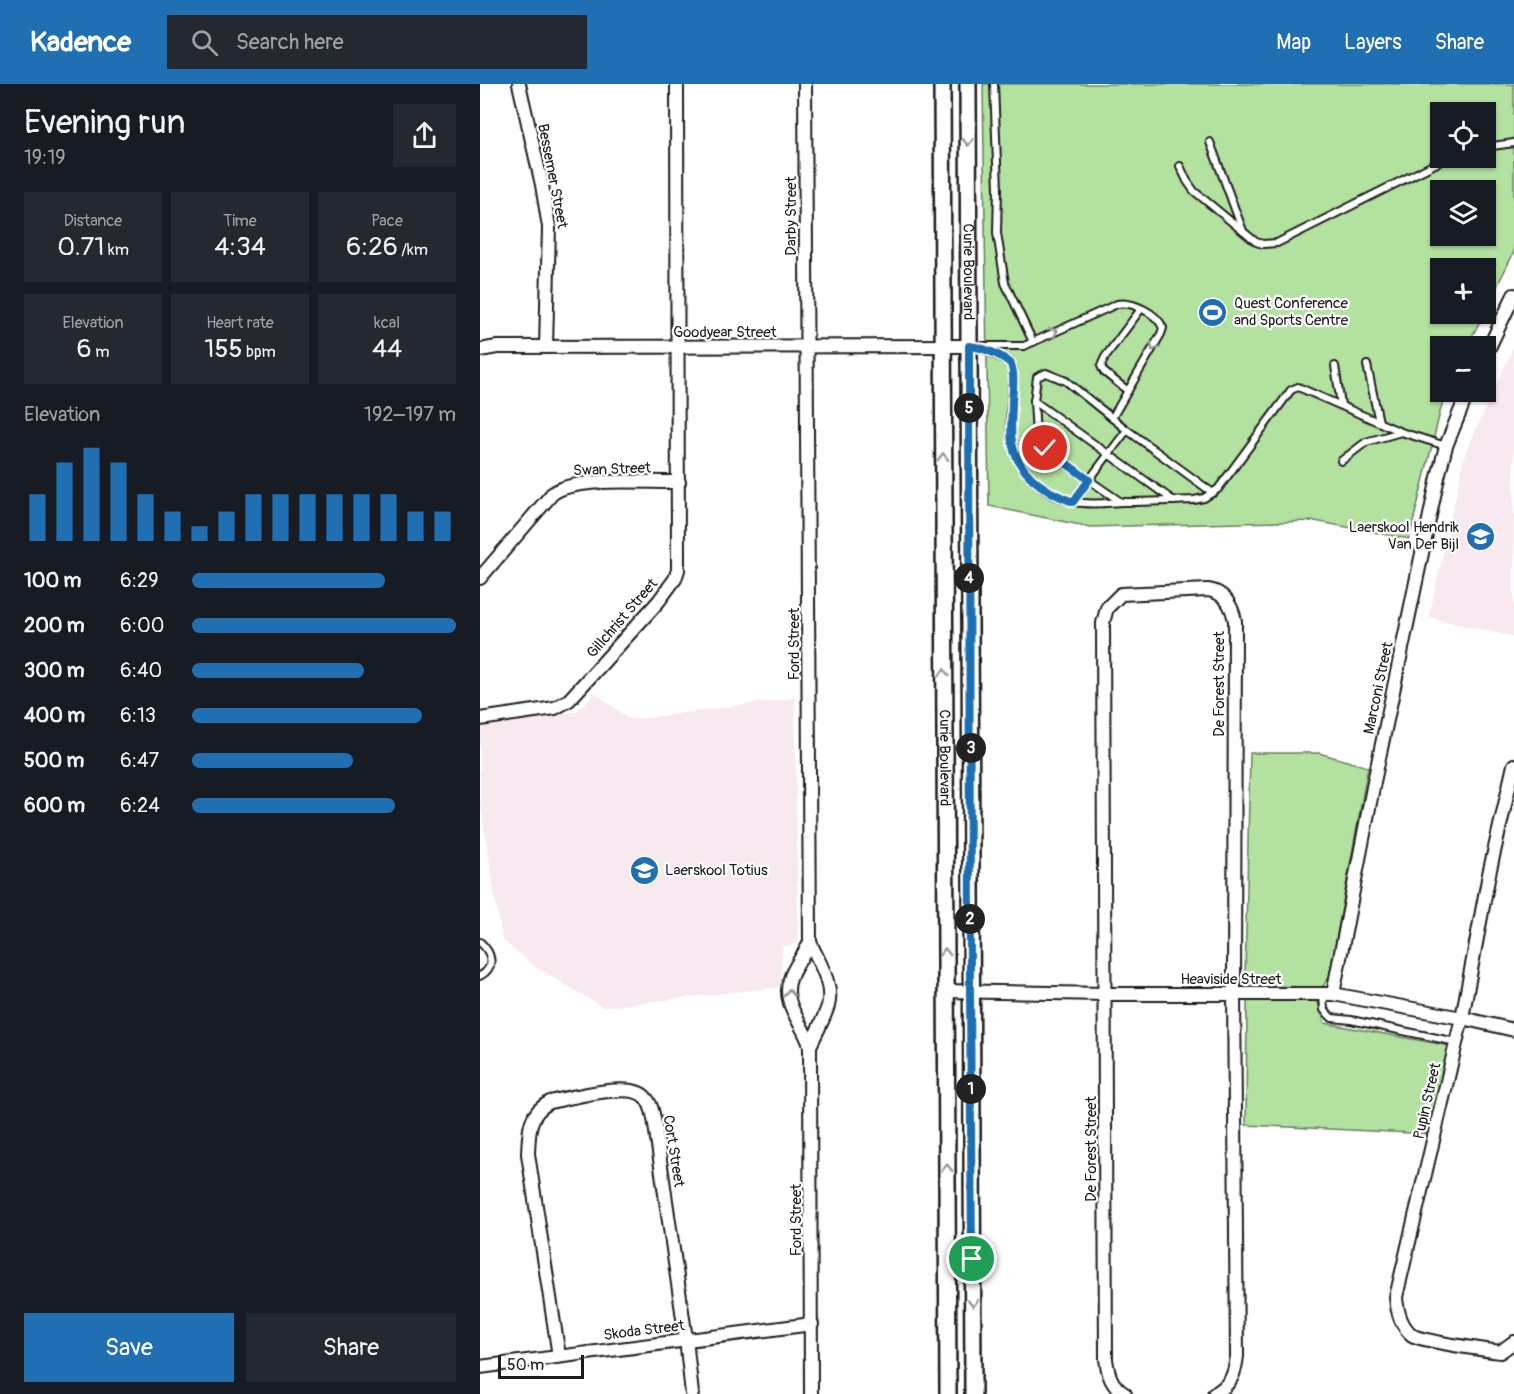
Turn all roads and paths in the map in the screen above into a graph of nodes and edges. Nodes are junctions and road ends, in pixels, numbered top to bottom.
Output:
1 (519, 84) edge
2 (677, 84) edge
3 (805, 84) edge
4 (942, 84) edge
5 (968, 84) edge
6 (994, 84) edge
7 (1210, 142) dead end
8 (1514, 143) edge
9 (1496, 145) edge
10 (1180, 166) dead end
11 (1430, 166) edge
12 (1244, 232) junction
13 (1514, 295) edge
14 (1141, 309) junction
15 (1495, 336) edge
16 (1033, 342) junction
17 (943, 345) junction
18 (678, 346) junction
19 (973, 346) junction
20 (546, 347) junction
21 (807, 347) junction
22 (480, 350) edge
23 (1367, 365) dead end
24 (1335, 366) dead end
25 (1128, 392) junction
26 (1034, 401) junction
27 (1464, 402) edge
28 (1341, 405) junction
29 (1112, 418) junction
30 (1378, 422) junction
31 (1127, 430) junction
32 (1401, 432) junction
33 (1446, 446) junction
34 (1110, 453) junction
35 (1341, 461) dead end
36 (1089, 480) junction
37 (679, 482) junction
38 (1213, 493) junction
39 (969, 497) junction
40 (943, 499) junction
41 (1174, 501) junction
42 (1073, 502) junction
43 (1121, 502) junction
44 (480, 578) edge
45 (480, 719) edge
46 (1514, 765) edge
47 (971, 791) junction
48 (944, 793) junction
49 (480, 942) edge
50 (810, 942) junction
51 (480, 976) edge
52 (945, 991) junction
53 (970, 992) junction
54 (1234, 993) junction
55 (1106, 994) junction
56 (1328, 994) junction
57 (1462, 1018) junction
58 (1514, 1030) edge
59 (1457, 1042) junction
60 (810, 1046) junction
61 (947, 1202) junction
62 (972, 1202) junction
63 (812, 1324) junction
64 (686, 1339) junction
65 (1514, 1342) edge
66 (559, 1356) junction
67 (480, 1367) edge
68 (948, 1389) edge
69 (973, 1389) edge
70 (692, 1394) edge
71 (811, 1394) edge
72 (1125, 1394) edge
73 (1214, 1394) edge

1 - 20 street, Bessemer Street
2 - 18 street
3 - 21 street, Darby Street
4 - 17 street, Curie Boulevard
5 -> 19 street, Curie Boulevard
6 - 16 lane
7 - 12 lane
8 - 9 lane
10 - 12 lane
11 - 12 lane
13 - 15 street
16 -> 14 lane
14 -> 25 lane
14 - 25 lane
16 - 19 lane
17 - 19 street, Goodyear Street
17 - 21 street, Goodyear Street
40 -> 17 street, Curie Boulevard
18 - 20 street, Goodyear Street
18 - 21 street, Goodyear Street
18 - 37 street, Gillchrist Street
19 - 39 street, Curie Boulevard
19 - 42 lane
20 - 22 street, Goodyear Street
21 - 50 street, Ford Street
23 - 30 lane
24 - 28 lane
25 - 29 lane
26 - 29 lane
26 - 34 lane
26 - 36 lane
27 - 33 street, Marconi Street
28 - 30 lane
28 - 38 lane
29 - 31 lane
30 - 32 lane
31 - 34 lane
31 - 38 lane
32 - 33 lane
32 - 35 lane
33 - 56 street, Marconi Street
34 - 36 lane
34 - 41 lane
36 - 42 lane
36 - 43 lane
37 - 44 street, Swan Street
37 - 45 street, Gillchrist Street
38 - 41 lane
39 - 40 street
39 - 47 street, Curie Boulevard
48 -> 40 street, Curie Boulevard
41 - 43 lane
42 - 43 lane
46 - 57 street, Pupin Street
47 - 48 street
47 - 53 street, Curie Boulevard
52 -> 48 street, Curie Boulevard
49 - 51 lane
50 - 60 street, Ford Street
60 -> 50 street, Ford Street
52 - 53 street, Heaviside Street
61 -> 52 street, Curie Boulevard
53 - 55 street, Heaviside Street
53 - 62 street, Curie Boulevard
54 - 55 street, Heaviside Street
54 - 55 street, De Forest Street
54 - 56 street, Heaviside Street
54 - 73 street, De Forest Street
55 - 72 street, De Forest Street
56 - 57 street, Heaviside Street
56 - 59 lane
57 - 58 street, Heaviside Street
57 - 59 street, Pupin Street
59 - 65 street, Pupin Street
60 - 63 street, Ford Street
61 - 62 street
61 - 68 street, Curie Boulevard
62 -> 69 street, Curie Boulevard
63 - 64 street, Skoda Street
63 - 71 street, Ford Street
64 - 66 street, Skoda Street
64 - 66 street, Cort Street
64 - 70 street, Cort Street
66 - 67 street, Skoda Street
68 - 69 street

